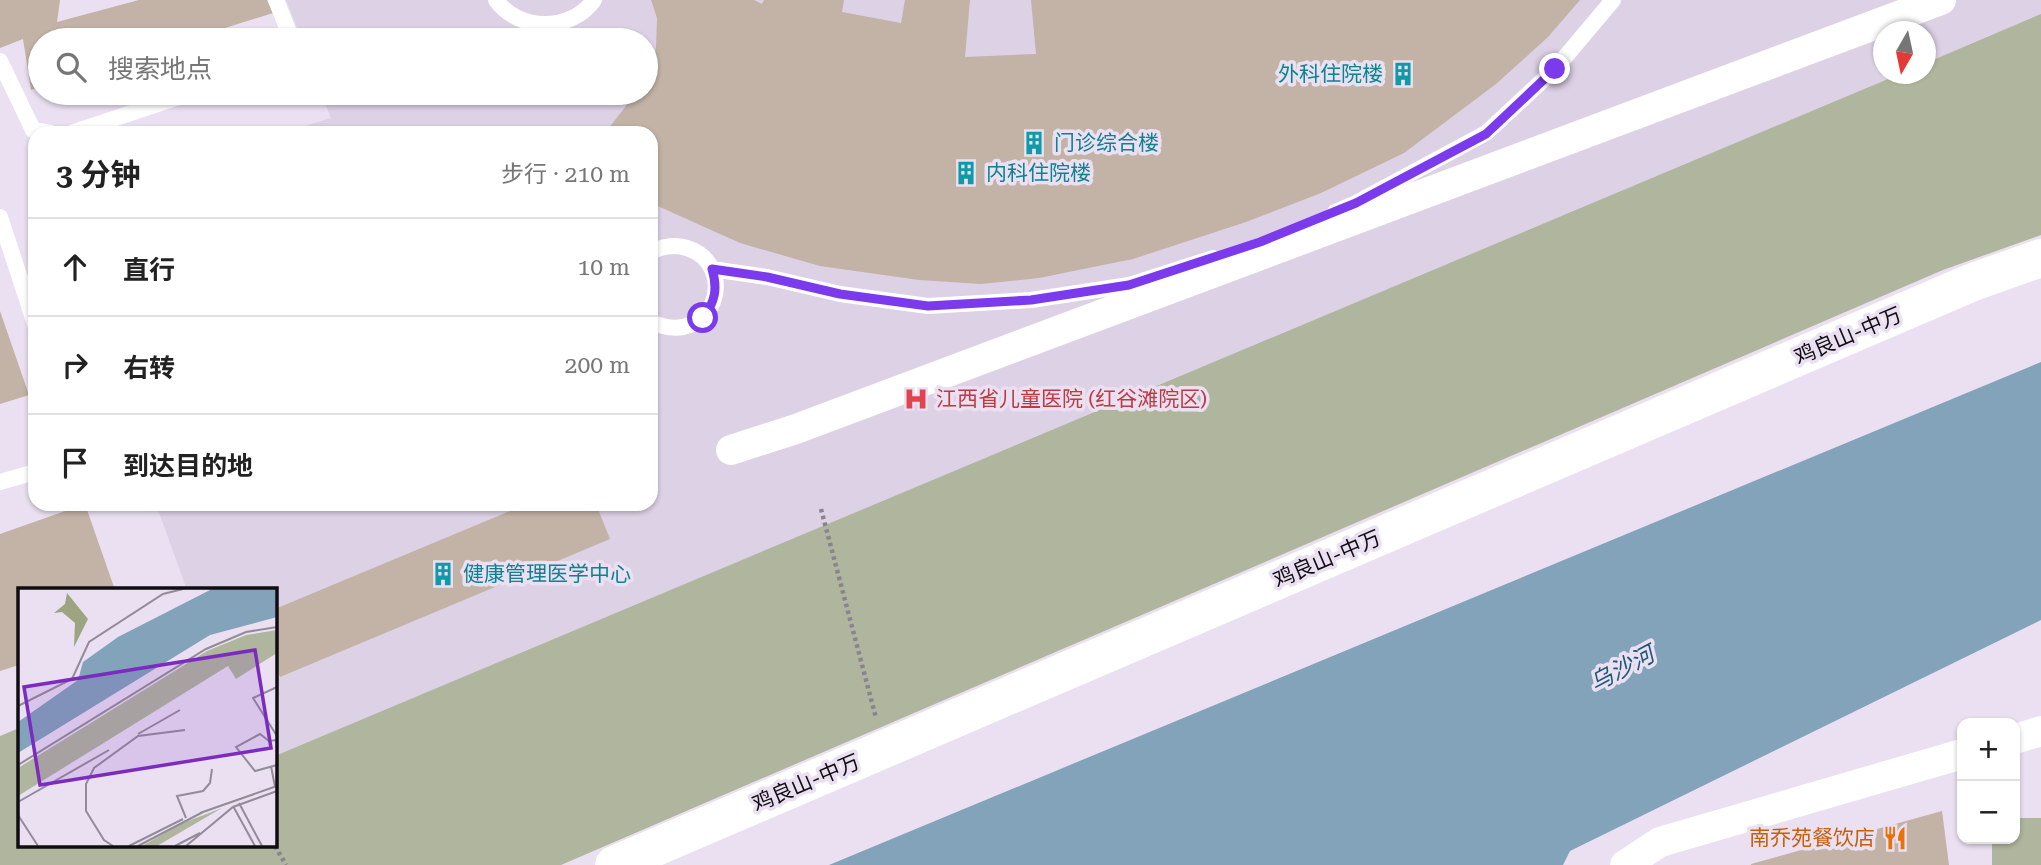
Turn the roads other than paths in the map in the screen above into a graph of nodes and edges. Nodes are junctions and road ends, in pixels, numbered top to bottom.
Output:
1 (276, 0) edge
2 (496, 0) edge
3 (594, 0) edge
4 (1613, 0) edge
5 (1941, 0) edge
6 (287, 28) edge
7 (0, 61) edge
8 (155, 105) edge
9 (31, 126) edge
10 (92, 126) edge
11 (0, 217) edge
12 (658, 249) edge
13 (2041, 258) edge
14 (712, 269) junction
15 (28, 303) edge
16 (658, 326) edge
17 (732, 450) dead end
18 (28, 474) edge
19 (0, 482) edge
20 (2041, 732) edge
21 (2020, 738) edge
22 (1957, 755) edge
23 (614, 865) edge
24 (1625, 865) edge

1 - 6 lane
2 - 3 lane
4 - 14 lane
5 - 17 street
7 - 9 lane
8 - 10 lane
11 - 15 lane
12 - 14 lane
13 - 23 street, 鸡良山-中万
14 - 16 lane
18 - 19 lane
20 - 21 street
22 - 24 street

